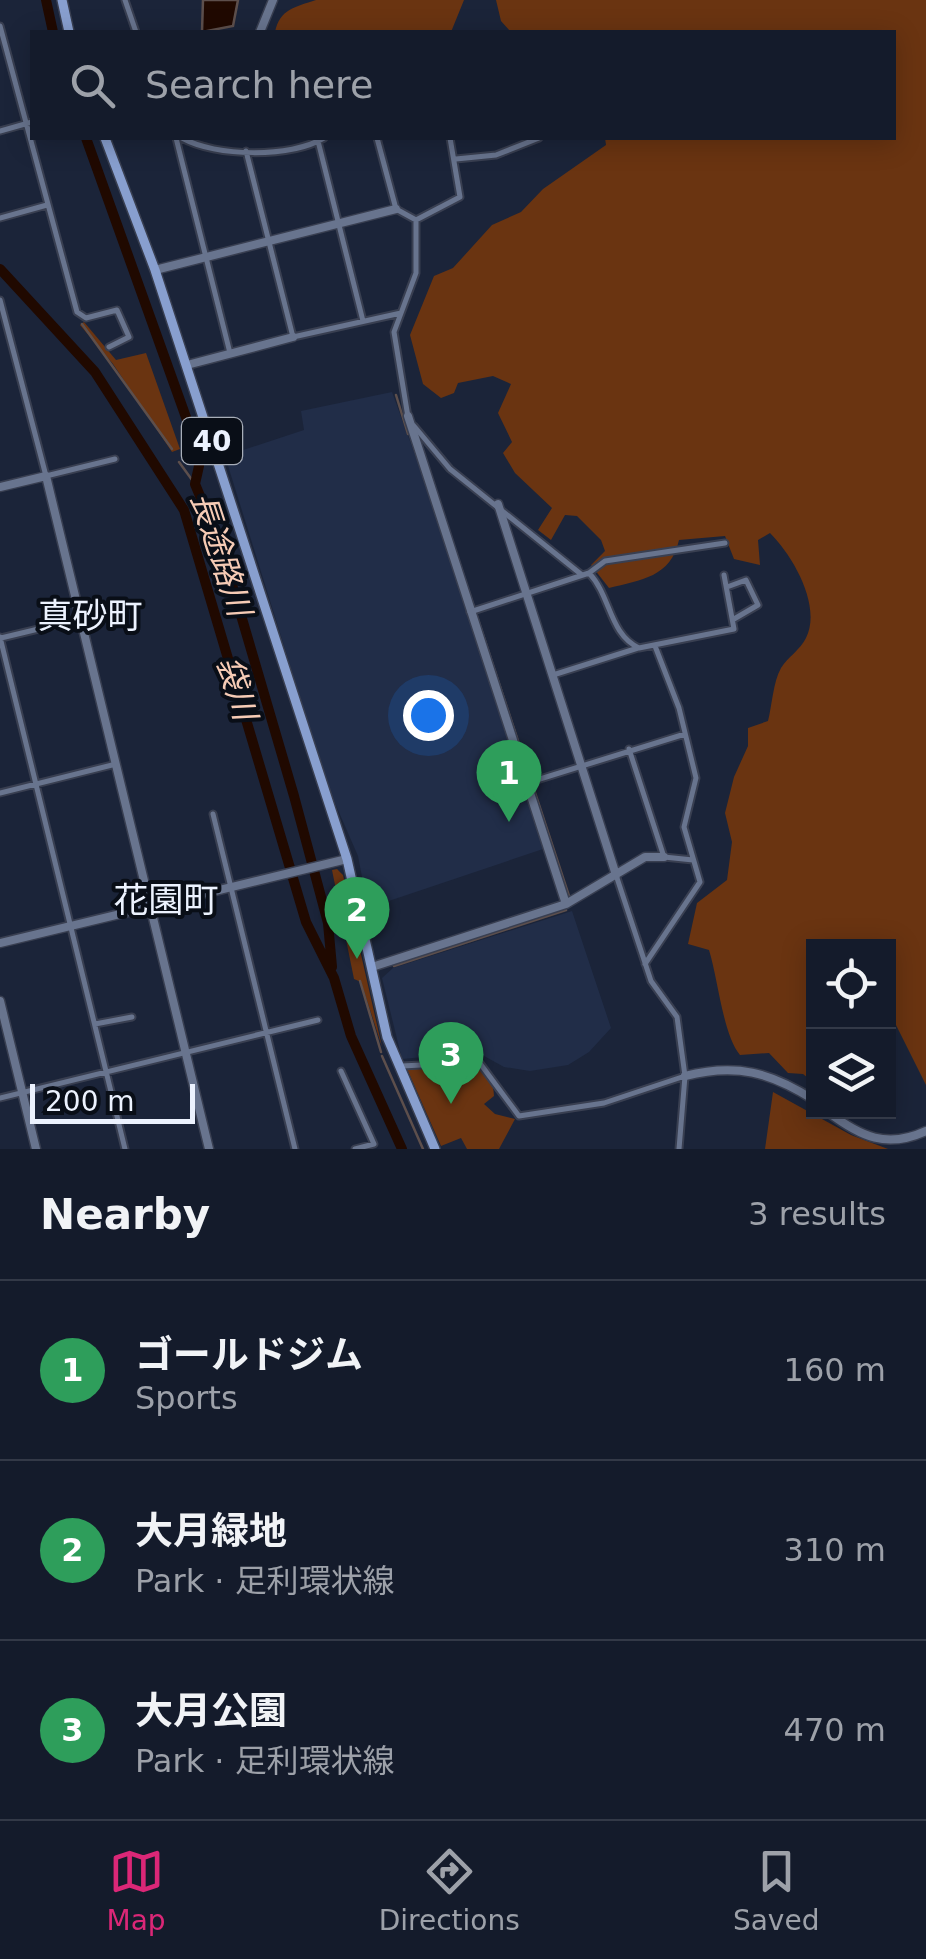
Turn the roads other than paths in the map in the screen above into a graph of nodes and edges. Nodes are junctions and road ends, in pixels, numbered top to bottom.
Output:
1 (62, 0) edge
2 (125, 0) edge
3 (274, 0) edge
4 (0, 26) edge
5 (70, 30) edge
6 (135, 30) edge
7 (261, 30) edge
8 (2, 44) edge
9 (29, 123) edge
10 (0, 130) edge
11 (33, 140) edge
12 (106, 140) edge
13 (179, 140) edge
14 (185, 140) edge
15 (318, 140) edge
16 (321, 140) edge
17 (378, 140) edge
18 (451, 140) edge
19 (534, 140) edge
20 (246, 151) junction
21 (456, 159) junction
22 (47, 205) junction
23 (396, 209) junction
24 (0, 218) edge
25 (416, 220) junction
26 (338, 224) junction
27 (269, 241) junction
28 (206, 257) junction
29 (155, 270) junction
30 (0, 300) edge
31 (401, 312) junction
32 (363, 321) junction
33 (294, 338) junction
34 (109, 348) dead end
35 (230, 353) junction
36 (186, 365) junction
37 (408, 416) junction
38 (115, 459) dead end
39 (46, 476) junction
40 (0, 487) edge
41 (498, 504) junction
42 (725, 543) dead end
43 (585, 574) junction
44 (724, 575) dead end
45 (727, 588) junction
46 (524, 594) junction
47 (470, 612) junction
48 (80, 618) junction
49 (734, 619) junction
50 (0, 638) edge
51 (656, 646) junction
52 (639, 648) junction
53 (550, 676) junction
54 (684, 734) junction
55 (629, 749) junction
56 (116, 764) junction
57 (579, 765) junction
58 (527, 782) junction
59 (36, 784) junction
60 (0, 793) edge
61 (213, 814) dead end
62 (664, 858) junction
63 (347, 859) junction
64 (692, 860) junction
65 (616, 875) junction
66 (232, 888) junction
67 (566, 904) junction
68 (151, 907) junction
69 (71, 926) junction
70 (0, 944) edge
71 (645, 964) junction
72 (372, 966) junction
73 (0, 1001) edge
74 (132, 1018) dead end
75 (318, 1020) dead end
76 (94, 1024) junction
77 (266, 1032) junction
78 (186, 1052) junction
79 (399, 1067) junction
80 (341, 1071) dead end
81 (106, 1072) junction
82 (686, 1076) junction
83 (22, 1092) junction
84 (806, 1095) edge
85 (0, 1098) edge
86 (837, 1119) edge
87 (926, 1131) edge
88 (36, 1149) edge
89 (124, 1149) edge
90 (209, 1149) edge
91 (295, 1149) edge
92 (355, 1149) edge
93 (435, 1149) edge
94 (678, 1149) edge

1 - 5 main road
2 - 6 street
3 - 7 street
4 - 8 street
8 - 9 street
9 - 10 street
11 - 22 street
12 - 29 main road, 40
13 - 28 street
14 - 20 street
15 - 20 street
16 - 26 street
17 - 23 street
18 - 21 street
19 - 21 street
20 - 27 street
21 - 25 street
22 - 24 street
22 - 34 street
23 - 25 street
23 - 26 street
25 - 31 street
26 - 27 street
26 - 32 street
27 - 28 street
27 - 33 street
28 - 29 street
28 - 35 street
29 - 36 main road, 40
30 - 39 street
31 - 32 street
31 - 37 street
32 - 33 street
33 - 35 street
35 - 36 street
36 - 63 main road, 40
37 - 41 street
37 - 47 street
38 - 39 street
39 - 40 street
39 - 48 street
41 - 43 street
41 - 46 street
42 - 43 street
43 - 46 street
43 - 52 street
44 - 45 street
45 - 49 street
45 - 49 street
46 - 47 street
46 - 53 street
47 - 58 street
48 - 50 street
48 - 56 street
49 - 51 street
50 - 59 street
51 - 52 street
51 - 54 street
52 - 53 street
53 - 57 street
54 - 55 street
54 - 64 street
55 - 57 street
55 - 62 street
56 - 59 street
56 - 68 street
57 - 58 street
57 - 65 street
58 - 67 street
59 - 60 street
59 - 69 street
61 - 66 street
62 - 64 street
62 - 65 street
63 - 66 street
63 - 72 main road, 40
64 - 71 street
65 - 67 street
65 - 71 street
66 - 68 street
66 - 77 street
67 - 72 street
68 - 69 street
68 - 78 street
69 - 70 street
69 - 76 street
71 - 82 street
72 - 79 main road, 40
73 - 83 street
74 - 76 street
75 - 77 street
76 - 81 street
77 - 78 street
77 - 91 street
78 - 81 street
78 - 90 street
79 - 82 street
79 - 93 main road, 40
80 - 92 street
81 - 83 street
81 - 89 street
82 - 84 street
82 - 94 street
83 - 85 street
83 - 88 street
86 - 87 street

